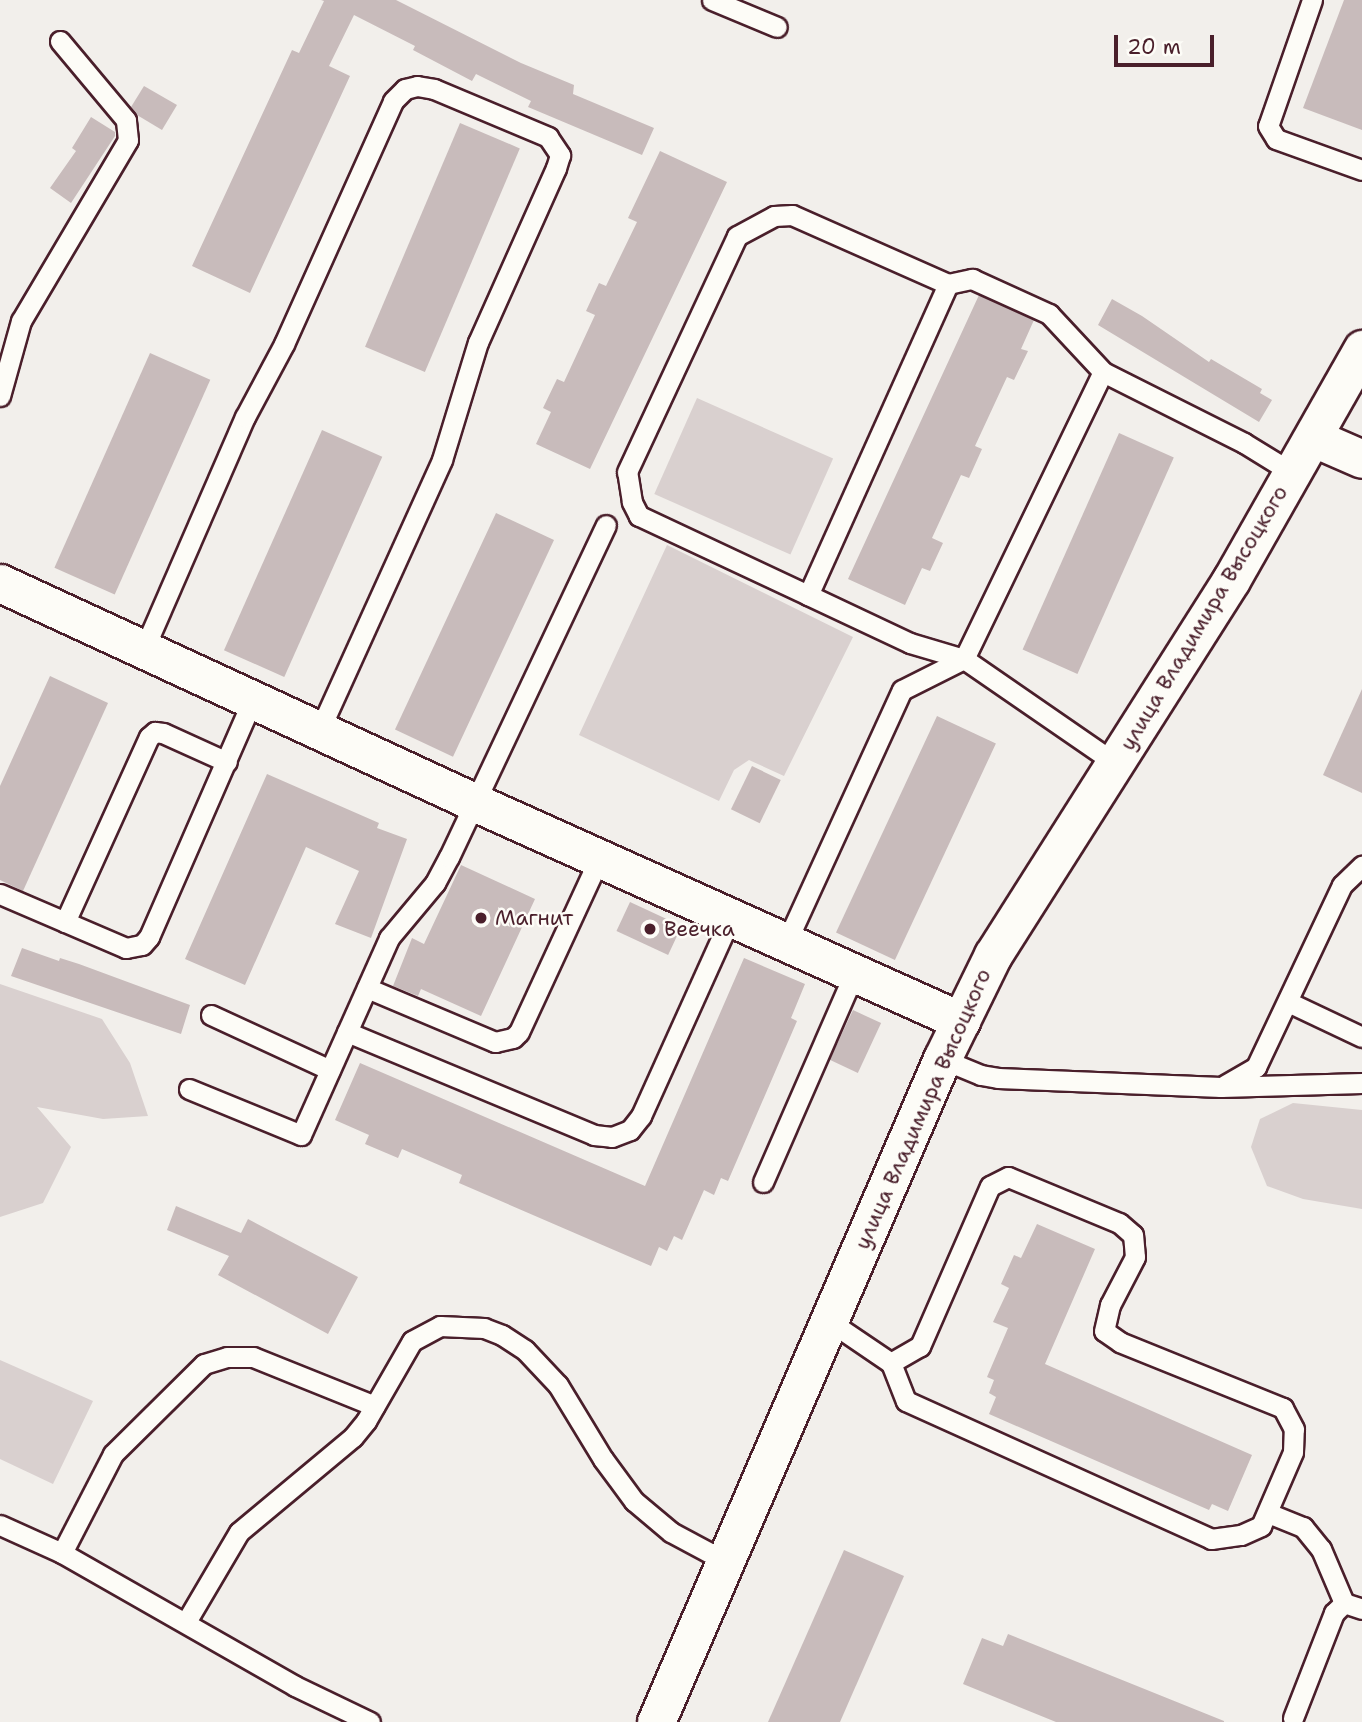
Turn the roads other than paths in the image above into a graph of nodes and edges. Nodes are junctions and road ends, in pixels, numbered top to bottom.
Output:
1 (712, 0) edge
2 (1312, 0) edge
3 (777, 27) dead end
4 (60, 41) dead end
5 (1362, 170) edge
6 (948, 284) junction
7 (1362, 349) edge
8 (1103, 372) junction
9 (0, 396) edge
10 (1314, 438) junction
11 (1362, 459) edge
12 (1293, 473) junction
13 (606, 525) dead end
14 (0, 583) edge
15 (808, 595) junction
16 (144, 649) junction
17 (964, 659) junction
18 (253, 699) junction
19 (320, 729) junction
20 (227, 762) junction
21 (1115, 763) junction
22 (474, 802) junction
23 (600, 857) junction
24 (1362, 866) edge
25 (0, 894) edge
26 (731, 917) junction
27 (65, 922) junction
28 (786, 943) junction
29 (854, 974) junction
30 (367, 988) junction
31 (1288, 1002) junction
32 (211, 1015) dead end
33 (961, 1021) junction
34 (347, 1032) junction
35 (1362, 1037) edge
36 (942, 1059) junction
37 (330, 1070) junction
38 (1362, 1083) edge
39 (1221, 1087) junction
40 (190, 1089) dead end
41 (762, 1182) dead end
42 (829, 1321) junction
43 (891, 1363) junction
44 (375, 1406) junction
45 (1268, 1513) junction
46 (0, 1525) edge
47 (62, 1553) junction
48 (726, 1561) junction
49 (1353, 1606) edge
50 (186, 1622) junction
51 (1293, 1718) dead end
52 (370, 1722) edge
53 (656, 1722) edge

1 - 3 lane
2 - 5 lane
4 - 9 lane
6 - 8 lane
6 - 15 lane
6 - 15 lane
7 - 10 street, улица Владимира Высоцкого
8 - 12 lane
8 - 17 lane
10 - 11 street
10 - 12 street, улица Владимира Высоцкого
12 - 21 street, улица Владимира Высоцкого
13 - 22 lane
14 - 16 street
15 - 17 lane
16 - 18 street
16 - 19 lane
17 - 21 lane
17 - 28 lane
18 - 19 street
18 - 20 lane
19 - 22 street
20 - 27 lane
20 - 27 lane
21 - 33 street, улица Владимира Высоцкого
22 - 23 street
22 - 30 lane
23 - 26 street
23 - 30 lane
24 - 31 lane
25 - 27 lane
26 - 28 street
26 - 34 lane
28 - 29 street
29 - 33 street
29 - 41 lane
30 - 34 lane
31 - 35 lane
31 - 39 lane
32 - 37 lane
33 - 36 street, улица Владимира Высоцкого
34 - 37 lane
36 - 39 lane
36 - 42 street, улица Владимира Высоцкого
37 - 40 lane
38 - 39 lane
42 - 43 lane
42 - 48 street, улица Владимира Высоцкого
43 - 45 lane
43 - 45 lane
44 - 47 lane
44 - 48 lane
44 - 50 lane
45 - 49 lane
46 - 47 lane
47 - 50 lane
48 - 53 street, улица Владимира Высоцкого
49 - 51 lane
50 - 52 lane

